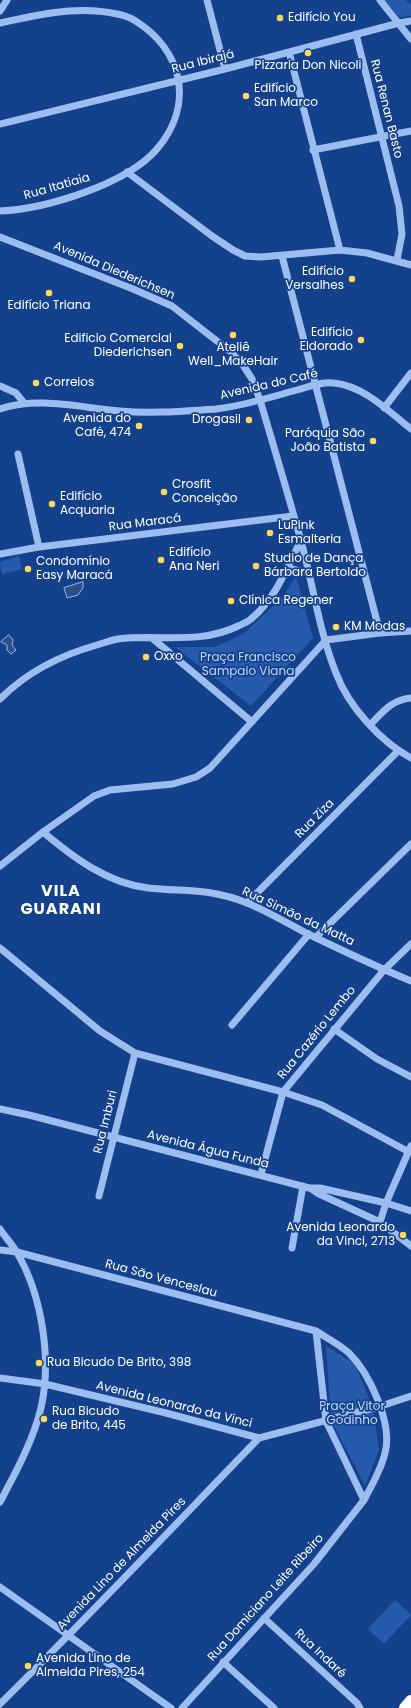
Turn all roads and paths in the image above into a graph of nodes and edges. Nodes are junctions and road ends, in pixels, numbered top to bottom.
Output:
1 (7, 0) edge
2 (207, 0) edge
3 (380, 0) edge
4 (0, 11) edge
5 (411, 21) edge
6 (0, 23) edge
7 (399, 23) junction
8 (356, 34) junction
9 (411, 39) edge
10 (289, 52) junction
11 (225, 69) junction
12 (180, 80) junction
13 (0, 124) edge
14 (411, 131) edge
15 (381, 136) junction
16 (313, 150) junction
17 (127, 172) junction
18 (0, 211) edge
19 (0, 237) edge
20 (340, 250) junction
21 (282, 256) junction
22 (397, 260) junction
23 (411, 265) edge
24 (411, 373) edge
25 (315, 385) junction
26 (0, 386) edge
27 (260, 400) junction
28 (24, 403) junction
29 (384, 408) junction
30 (0, 409) edge
31 (411, 428) edge
32 (18, 454) dead end
33 (293, 516) junction
34 (301, 540) junction
35 (39, 548) junction
36 (0, 554) edge
37 (287, 568) junction
38 (309, 573) junction
39 (411, 631) edge
40 (380, 633) junction
41 (152, 638) junction
42 (326, 640) junction
43 (411, 698) edge
44 (0, 699) edge
45 (252, 722) junction
46 (370, 725) junction
47 (398, 751) junction
48 (411, 758) edge
49 (43, 832) junction
50 (411, 844) edge
51 (0, 866) edge
52 (247, 903) junction
53 (309, 934) junction
54 (316, 937) junction
55 (411, 944) edge
56 (0, 948) edge
57 (384, 970) junction
58 (411, 981) edge
59 (232, 1026) dead end
60 (334, 1029) junction
61 (135, 1053) junction
62 (411, 1078) edge
63 (283, 1092) junction
64 (0, 1109) edge
65 (114, 1137) junction
66 (410, 1149) edge
67 (261, 1174) junction
68 (306, 1187) junction
69 (99, 1196) dead end
70 (386, 1203) junction
71 (411, 1211) edge
72 (380, 1222) junction
73 (0, 1229) edge
74 (411, 1246) edge
75 (292, 1248) dead end
76 (0, 1250) edge
77 (16, 1252) junction
78 (316, 1331) junction
79 (0, 1378) edge
80 (45, 1384) junction
81 (411, 1396) edge
82 (381, 1406) junction
83 (326, 1421) junction
84 (259, 1438) junction
85 (364, 1500) junction
86 (0, 1502) edge
87 (0, 1587) edge
88 (264, 1618) junction
89 (68, 1637) junction
90 (224, 1662) junction
91 (411, 1701) edge
92 (0, 1704) edge
93 (171, 1708) edge
94 (184, 1708) edge
95 (274, 1708) edge
96 (360, 1708) edge
97 (405, 1708) edge

1 - 4 street
2 - 11 street
3 - 7 street
5 - 7 street, Rua Ibirajá
6 - 12 street, Rua Itatiaia
7 - 8 street, Rua Ibirajá
7 - 9 street
8 - 10 street, Rua Ibirajá
8 - 15 street, Rua Renan Basto
10 - 11 street, Rua Ibirajá
10 - 16 street
11 - 12 street, Rua Ibirajá
12 - 13 street, Rua Ibirajá
12 - 17 street, Rua Itatiaia
14 - 15 street
15 - 16 street
15 - 22 street, Rua Renan Basto
16 - 20 street
17 - 18 street, Rua Itatiaia
17 - 21 street
19 - 27 street, Avenida Diederichsen
20 - 21 street
20 - 22 street
21 - 25 street
22 - 23 street
24 - 29 street
25 - 27 street, Avenida do Café
25 - 29 street, Avenida do Café
25 - 40 street
26 - 28 street
27 - 28 street, Avenida do Café
27 - 33 street, Avenida Diederichsen
28 - 30 street, Avenida do Café
29 - 31 street, Avenida do Café
32 - 35 street
33 - 34 street, Avenida Diederichsen
33 - 35 street, Rua Maracá
34 - 37 street
34 - 38 street, Avenida Diederichsen
35 - 36 street, Rua Maracá
37 - 38 street
37 - 41 street
38 - 42 street, Avenida Diederichsen
39 - 40 street
40 - 42 street
41 - 44 street
41 - 45 street
42 - 45 street
42 - 46 street, Avenida Diederichsen
43 - 46 street
45 - 49 street
46 - 47 street, Avenida Diederichsen
47 - 48 street, Avenida Diederichsen
47 - 52 street, Rua Ziza
49 - 51 street
49 - 52 street, Rua Simão da Matta
50 - 54 street
52 - 53 street, Rua Simão da Matta
53 - 54 street, Rua Simão da Matta
53 - 59 street
54 - 57 street, Rua Simão da Matta
55 - 57 street, Rua Cazério Lembo
56 - 61 street
57 - 58 street, Rua Simão da Matta
57 - 60 street, Rua Cazério Lembo
60 - 62 street
60 - 63 street, Rua Cazério Lembo
61 - 63 street
61 - 65 street, Rua Imburi
63 - 66 street
63 - 67 street, Rua Cazério Lembo
64 - 65 street, Avenida Água Funda
65 - 67 street, Avenida Água Funda
65 - 69 street, Rua Imburi
66 - 70 street
67 - 68 street, Avenida Água Funda
68 - 70 street, Avenida Água Funda
68 - 72 street
68 - 75 street
70 - 71 street, Avenida Água Funda
70 - 72 street
72 - 74 street
73 - 77 street
76 - 77 street, Rua São Venceslau
77 - 78 street, Rua São Venceslau
77 - 80 street
78 - 82 street
78 - 83 street
79 - 80 street, Avenida Leonardo da Vinci
80 - 84 street, Avenida Leonardo da Vinci
80 - 86 street
81 - 82 street, Avenida Leonardo da Vinci
82 - 83 street, Avenida Leonardo da Vinci
82 - 85 street
83 - 84 street, Avenida Leonardo da Vinci
83 - 85 street
84 - 89 street, Avenida Lino de Almeida Pires
85 - 88 street, Rua Domiciano Leite Ribeiro
87 - 89 street
88 - 90 street, Rua Domiciano Leite Ribeiro
88 - 96 street, Rua Indaré
89 - 92 street, Avenida Lino de Almeida Pires
89 - 93 street
90 - 94 street, Rua Domiciano Leite Ribeiro
90 - 95 street
91 - 97 highway

